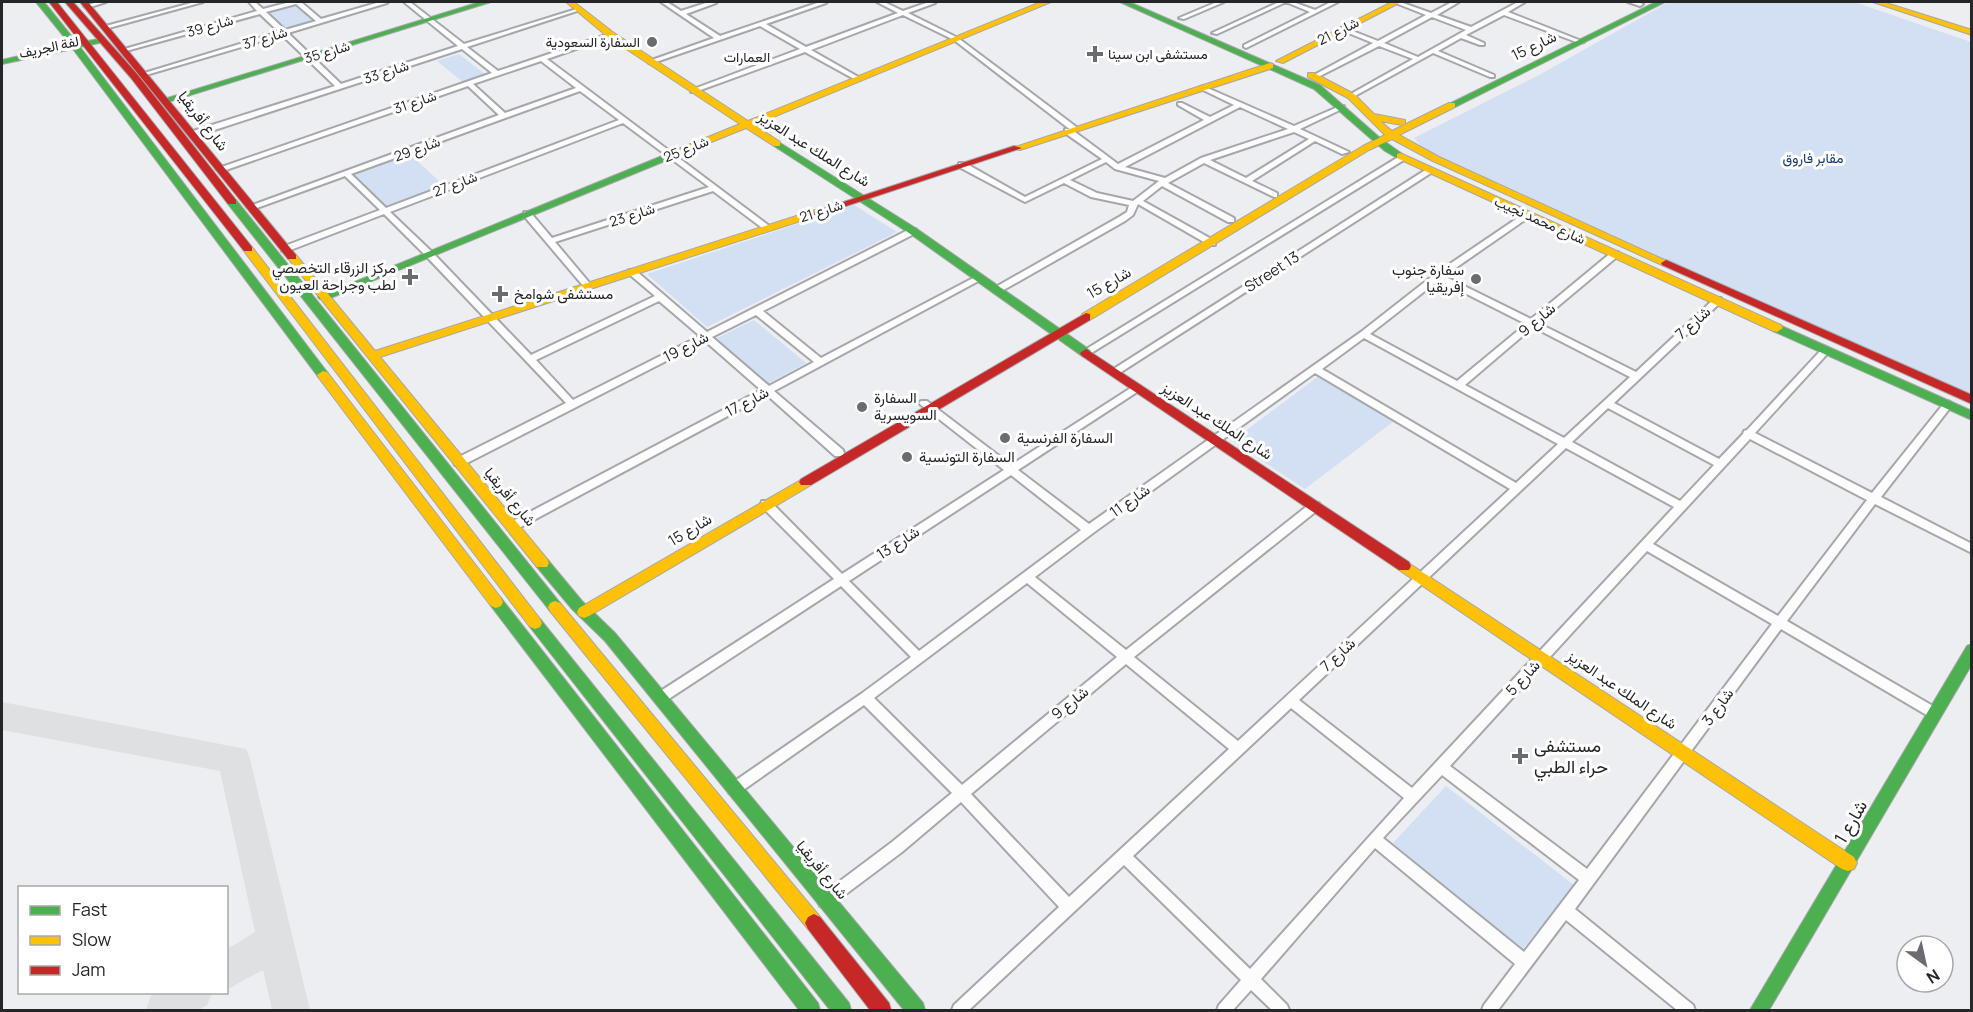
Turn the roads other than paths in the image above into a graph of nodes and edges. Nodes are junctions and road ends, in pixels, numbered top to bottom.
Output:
1 (40, 2) edge
2 (53, 2) edge
3 (69, 2) edge
4 (103, 2) edge
5 (200, 2) edge
6 (252, 2) edge
7 (297, 2) edge
8 (386, 2) edge
9 (406, 2) edge
10 (487, 2) edge
11 (664, 2) edge
12 (714, 2) edge
13 (824, 2) edge
14 (880, 2) edge
15 (933, 2) edge
16 (1047, 2) edge
17 (1124, 2) edge
18 (1140, 2) edge
19 (1221, 2) edge
20 (1282, 2) edge
21 (1289, 2) edge
22 (1335, 2) edge
23 (1396, 2) edge
24 (1456, 2) edge
25 (1519, 2) edge
26 (1639, 2) edge
27 (1661, 2) edge
28 (1877, 2) edge
29 (86, 4) edge
30 (574, 5) edge
31 (262, 11) junction
32 (1315, 12) junction
33 (1503, 12) junction
34 (681, 13) junction
35 (903, 14) junction
36 (1431, 15) junction
37 (1182, 18) junction
38 (320, 21) junction
39 (428, 21) junction
40 (761, 24) junction
41 (1343, 29) junction
42 (1472, 30) junction
43 (284, 33) junction
44 (1215, 33) junction
45 (1971, 33) edge
46 (611, 35) junction
47 (1462, 36) junction
48 (720, 39) junction
49 (956, 39) junction
50 (85, 40) junction
51 (1576, 40) junction
52 (1378, 43) junction
53 (1482, 44) dead end
54 (1246, 46) junction
55 (463, 48) junction
56 (124, 50) junction
57 (806, 50) junction
58 (1433, 51) junction
59 (2, 57) edge
60 (309, 57) junction
61 (542, 59) junction
62 (1418, 59) junction
63 (2, 62) edge
64 (651, 62) junction
65 (1275, 63) junction
66 (2, 67) edge
67 (144, 74) junction
68 (497, 74) junction
69 (1316, 76) junction
70 (1492, 76) junction
71 (858, 79) junction
72 (469, 84) junction
73 (340, 87) junction
74 (582, 88) junction
75 (1203, 88) junction
76 (693, 91) junction
77 (1351, 96) junction
78 (165, 100) junction
79 (1180, 104) dead end
80 (1239, 105) junction
81 (1342, 107) junction
82 (505, 117) junction
83 (1361, 118) junction
84 (625, 120) junction
85 (1210, 120) junction
86 (745, 125) junction
87 (1404, 126) junction
88 (1072, 130) junction
89 (1292, 130) junction
90 (193, 134) junction
91 (1314, 139) junction
92 (1375, 140) junction
93 (153, 149) junction
94 (172, 150) junction
95 (1418, 150) junction
96 (1345, 152) junction
97 (670, 156) junction
98 (1400, 156) junction
99 (197, 159) junction
100 (1107, 159) junction
101 (1204, 160) junction
102 (962, 165) junction
103 (218, 166) junction
104 (1118, 167) junction
105 (1430, 171) junction
106 (347, 174) junction
107 (1065, 181) junction
108 (1246, 181) junction
109 (1164, 182) junction
110 (714, 188) junction
111 (860, 198) junction
112 (1273, 198) junction
113 (1136, 202) junction
114 (251, 207) junction
115 (384, 212) junction
116 (527, 214) junction
117 (1528, 215) junction
118 (1231, 220) junction
119 (768, 228) junction
120 (913, 231) junction
121 (1207, 240) junction
122 (550, 241) junction
123 (285, 249) junction
124 (429, 254) junction
125 (1615, 254) junction
126 (632, 272) junction
127 (1438, 276) junction
128 (980, 278) junction
129 (1696, 284) junction
130 (588, 286) junction
131 (997, 290) junction
132 (324, 297) junction
133 (660, 297) junction
134 (1718, 300) junction
135 (1744, 306) junction
136 (757, 311) junction
137 (488, 318) junction
138 (1534, 322) junction
139 (1052, 331) junction
140 (1364, 334) junction
141 (706, 337) junction
142 (1826, 350) junction
143 (1085, 352) junction
144 (371, 356) junction
145 (529, 360) junction
146 (821, 363) junction
147 (1315, 369) junction
148 (1115, 372) junction
149 (1635, 375) junction
150 (1458, 385) junction
151 (1137, 388) junction
152 (768, 391) junction
153 (1971, 400) edge
154 (1606, 403) junction
155 (572, 404) junction
156 (1948, 404) junction
157 (927, 405) junction
158 (1971, 416) edge
159 (430, 427) junction
160 (1748, 432) junction
161 (416, 434) junction
162 (1217, 439) junction
163 (1564, 443) junction
164 (839, 453) junction
165 (459, 462) junction
166 (1720, 464) junction
167 (1010, 469) junction
168 (1517, 488) junction
169 (1874, 497) junction
170 (766, 504) junction
171 (1315, 506) junction
172 (1681, 506) junction
173 (513, 526) junction
174 (1089, 530) junction
175 (1646, 545) junction
176 (1971, 549) edge
177 (1027, 577) junction
178 (1421, 578) junction
179 (843, 579) junction
180 (580, 608) junction
181 (556, 609) junction
182 (1780, 622) junction
183 (535, 623) junction
184 (579, 636) junction
185 (557, 649) junction
186 (1971, 651) edge
187 (1127, 656) junction
188 (1543, 656) junction
189 (918, 657) junction
190 (660, 698) junction
191 (865, 698) junction
192 (1290, 700) junction
193 (1934, 713) junction
194 (1239, 749) junction
195 (1685, 753) junction
196 (1441, 767) junction
197 (734, 789) junction
198 (961, 793) junction
199 (1413, 797) junction
200 (1374, 839) junction
201 (1124, 856) junction
202 (1848, 863) junction
203 (1588, 879) junction
204 (825, 901) junction
205 (1070, 907) junction
206 (1566, 912) junction
207 (1526, 963) junction
208 (1250, 981) junction
209 (811, 1011) edge
210 (842, 1011) edge
211 (882, 1011) edge
212 (916, 1011) edge
213 (958, 1011) edge
214 (1224, 1011) edge
215 (1282, 1011) edge
216 (1489, 1011) edge
217 (1688, 1011) edge
218 (1759, 1011) edge

1 - 50 main road, شارع أفريقيا
2 - 50 main road, شارع أفريقيا
3 - 50 main road, شارع أفريقيا
4 - 29 street
5 - 50 street
6 - 31 street
7 - 31 street, شارع 39
7 - 38 street
8 - 38 street, شارع 37
9 - 39 street
10 - 39 main road, شارع 35
11 - 34 street
12 - 34 street
13 - 40 street
14 - 35 street
15 - 35 street
16 - 49 main road, شارع 25
17 - 65 main road, شارع محمد نجيب
18 - 37 main road, شارع محمد نجيب
19 - 37 street
20 - 44 street
21 - 32 street
22 - 32 street
23 - 36 street
23 - 41 main road, شارع 21
24 - 36 street
25 - 33 street
26 - 51 main road, شارع 15
27 - 51 main road, شارع 15
28 - 45 main road
29 - 50 main road, شارع أفريقيا
30 - 46 main road, شارع الملك عبد العزيز
30 - 55 street, شارع 33
31 - 43 street
31 - 56 street, شارع 39
32 - 54 street
33 - 42 street
33 - 51 street
34 - 48 street
35 - 49 street
35 - 57 street
36 - 42 street
36 - 52 street
37 - 44 main road, شارع محمد نجيب
38 - 43 street, شارع 37
39 - 55 street
39 - 60 main road, شارع 35
40 - 48 street
40 - 57 street
41 - 52 street
41 - 65 main road, شارع 21
42 - 47 street
43 - 60 street
43 - 67 street, شارع 37
44 - 54 main road, شارع محمد نجيب
46 - 61 street, شارع 31
46 - 64 main road, شارع الملك عبد العزيز
47 - 53 street
47 - 58 street
48 - 64 street
49 - 71 main road, شارع 25
49 - 88 street
50 - 56 main road, شارع أفريقيا
50 - 59 main road, لفة الجريف
50 - 63 main road
50 - 66 main road
50 - 93 main road, شارع أفريقيا
50 - 94 main road, شارع أفريقيا
50 - 99 main road, شارع أفريقيا
51 - 70 main road, شارع 15
51 - 87 main road, شارع 15
52 - 62 street
52 - 69 street
54 - 65 main road, شارع محمد نجيب
55 - 68 street
55 - 73 street, شارع 33
56 - 67 main road, شارع أفريقيا
57 - 71 street
57 - 76 street
58 - 62 street
58 - 70 street
60 - 73 street
60 - 78 main road, شارع 35
61 - 68 street, شارع 31
61 - 74 street
62 - 77 street
64 - 76 main road, شارع الملك عبد العزيز
65 - 69 main road, شارع محمد نجيب
65 - 75 main road, شارع 21
65 - 81 main road, شارع محمد نجيب
67 - 78 main road, شارع أفريقيا
68 - 72 street, شارع 31
69 - 77 main road, شارع محمد نجيب
70 - 87 main road, شارع 15
71 - 86 main road, شارع 25
72 - 82 street
72 - 103 street, شارع 31
73 - 90 street, شارع 33
74 - 82 street, شارع 29
74 - 84 street
75 - 80 street
75 - 88 main road, شارع 21
76 - 86 main road, شارع الملك عبد العزيز
77 - 83 main road, شارع محمد نجيب
78 - 90 main road, شارع أفريقيا
79 - 85 street
80 - 85 street
80 - 89 street
81 - 83 main road, شارع محمد نجيب
81 - 89 street
82 - 106 street, شارع 29
83 - 87 main road
83 - 92 main road, شارع محمد نجيب
83 - 92 main road
84 - 97 street
84 - 115 street, شارع 27
85 - 104 street
86 - 97 main road, شارع 25
86 - 111 main road, شارع الملك عبد العزيز
87 - 92 main road, شارع 15
87 - 95 main road
88 - 100 street
88 - 102 main road, شارع 21
89 - 91 street
89 - 101 street
90 - 103 main road, شارع أفريقيا
91 - 96 street
91 - 108 street
92 - 95 main road, شارع محمد نجيب
92 - 96 main road, شارع 15
92 - 98 main road, شارع محمد نجيب
92 - 112 main road, شارع 15
93 - 94 main road
93 - 209 main road, شارع أفريقيا
94 - 183 main road, شارع أفريقيا
95 - 129 main road, شارع محمد نجيب
96 - 112 main road, شارع 15
97 - 110 street
97 - 116 main road, شارع 25
98 - 105 main road, شارع محمد نجيب
98 - 143 street
99 - 103 main road
99 - 161 main road, شارع أفريقيا
100 - 104 street
100 - 107 street
101 - 108 street
101 - 109 street
102 - 107 street
102 - 111 main road, شارع 21
103 - 114 main road, شارع أفريقيا
104 - 109 street
105 - 117 main road, شارع محمد نجيب
105 - 148 street, Street 13
106 - 114 street, شارع 29
106 - 115 street
107 - 113 street
108 - 112 street
109 - 113 street
109 - 118 street
110 - 119 street
110 - 122 street, شارع 23
111 - 119 main road, شارع 21
111 - 120 main road, شارع الملك عبد العزيز
112 - 118 main road, شارع 15
112 - 121 main road, شارع 15
113 - 121 street
113 - 131 street
114 - 123 main road, شارع أفريقيا
115 - 123 street, شارع 27
115 - 124 street
116 - 122 street
116 - 124 main road, شارع 25
117 - 125 main road, شارع محمد نجيب
117 - 127 street, شارع 11
118 - 121 main road, شارع 15
119 - 126 main road, شارع 21
120 - 128 main road, شارع الملك عبد العزيز
120 - 136 street, شارع 19
121 - 139 main road, شارع 15
122 - 130 street
123 - 132 main road, شارع أفريقيا
124 - 132 main road, شارع 25
124 - 137 street
125 - 129 main road, شارع محمد نجيب
125 - 138 street, شارع 9
126 - 130 main road, شارع 21
126 - 133 street
127 - 138 street
127 - 140 street, شارع 11
128 - 131 main road, شارع الملك عبد العزيز
128 - 146 street, شارع 17
129 - 134 main road, شارع محمد نجيب
129 - 135 main road, شارع محمد نجيب
130 - 137 main road, شارع 21
131 - 139 main road, شارع الملك عبد العزيز
132 - 144 main road, شارع أفريقيا
133 - 141 street
133 - 145 street
134 - 135 main road, شارع محمد نجيب
134 - 149 street, شارع 7
135 - 142 main road, شارع محمد نجيب
135 - 153 main road, شارع محمد نجيب
136 - 141 street, شارع 19
136 - 146 street
137 - 144 main road, شارع 21
137 - 145 street
138 - 149 street
138 - 150 street, شارع 9
139 - 143 main road, شارع الملك عبد العزيز
139 - 157 main road, شارع 15
140 - 147 street, شارع 11
140 - 150 street
141 - 152 street
141 - 155 street, شارع 19
142 - 156 main road, شارع محمد نجيب
142 - 160 street, شارع 5
143 - 148 main road, شارع الملك عبد العزيز
144 - 159 main road, شارع أفريقيا
145 - 155 street
146 - 152 street, شارع 17
147 - 162 street, شارع 11
147 - 168 street
148 - 151 main road, شارع الملك عبد العزيز
149 - 154 street, شارع 7
150 - 163 street
151 - 162 main road, شارع الملك عبد العزيز
151 - 167 street, شارع 13
152 - 164 street
152 - 173 street, شارع 17
154 - 163 street, شارع 7
154 - 166 street
155 - 165 street, شارع 19
156 - 158 main road, شارع محمد نجيب
156 - 169 street, شارع 3
157 - 164 main road, شارع 15
157 - 167 street
157 - 170 main road, شارع 15
159 - 161 main road
159 - 165 main road, شارع أفريقيا
160 - 166 street, شارع 5
160 - 169 street
161 - 181 main road, شارع أفريقيا
162 - 171 main road, شارع الملك عبد العزيز
162 - 174 street, شارع 11
163 - 168 street, شارع 7
163 - 172 street
164 - 180 main road, شارع 15
165 - 173 main road, شارع أفريقيا
166 - 172 street, شارع 5
167 - 174 street
167 - 179 street, شارع 13
168 - 178 street, شارع 7
169 - 176 street
169 - 182 street, شارع 3
170 - 179 street
170 - 180 main road, شارع 15
171 - 178 main road, شارع الملك عبد العزيز
171 - 187 street, شارع 9
172 - 175 street, شارع 5
173 - 180 main road, شارع أفريقيا
174 - 177 street, شارع 11
175 - 182 street
175 - 188 street, شارع 5
177 - 187 street
177 - 189 street, شارع 11
178 - 188 main road, شارع الملك عبد العزيز
178 - 192 street, شارع 7
179 - 189 street
179 - 190 street, شارع 13
180 - 190 main road, شارع أفريقيا
181 - 183 main road
181 - 184 main road, شارع أفريقيا
182 - 193 street
182 - 195 street, شارع 3
183 - 185 main road, شارع أفريقيا
184 - 185 main road
184 - 211 main road, شارع أفريقيا
185 - 210 main road, شارع أفريقيا
186 - 193 main road, شارع 1
187 - 194 street
187 - 198 street, شارع 9
188 - 195 main road, شارع الملك عبد العزيز
188 - 196 street, شارع 5
189 - 191 street, شارع 11
190 - 197 main road, شارع أفريقيا
191 - 197 street, شارع 11
191 - 198 street
192 - 194 street, شارع 7
192 - 199 street
193 - 202 main road, شارع 1
194 - 201 street, شارع 7
195 - 202 main road, شارع الملك عبد العزيز
195 - 203 street, شارع 3
196 - 199 street, شارع 5
196 - 203 street
197 - 204 main road, شارع أفريقيا
198 - 204 street, شارع 9
198 - 205 street
199 - 200 street, شارع 5
200 - 207 street
200 - 208 street, شارع 5
201 - 205 street, شارع 7
201 - 208 street
202 - 218 main road, شارع 1
203 - 206 street, شارع 3
204 - 212 main road, شارع أفريقيا
205 - 213 street, شارع 7
206 - 207 street, شارع 3
206 - 217 street
207 - 216 street, شارع 3
208 - 214 street, شارع 5
208 - 215 street

